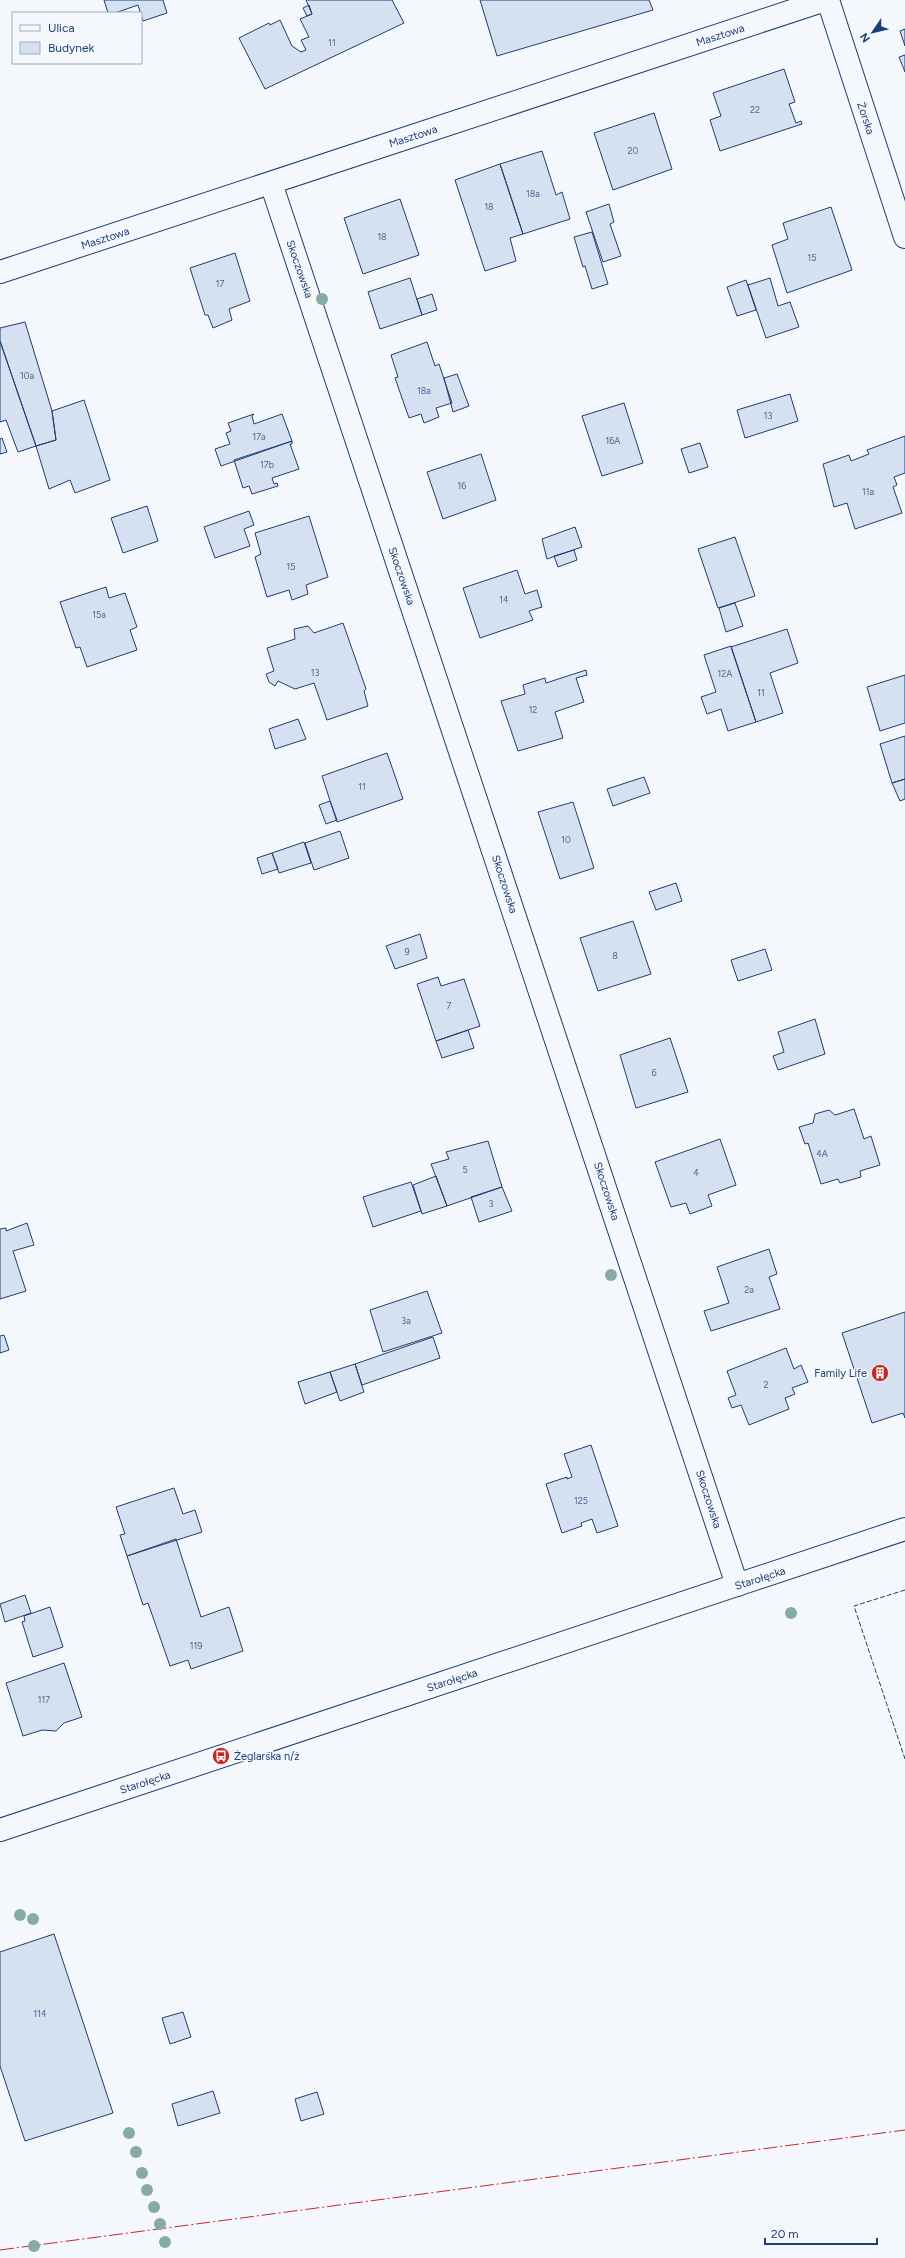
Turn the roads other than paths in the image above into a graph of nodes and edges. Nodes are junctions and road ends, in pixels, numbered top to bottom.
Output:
1 (826, 0) edge
2 (271, 183) junction
3 (905, 237) edge
4 (0, 272) edge
5 (905, 1530) edge
6 (737, 1585) junction
7 (0, 1830) edge

1 - 2 street, Masztowa
1 - 3 street, Żorska
2 - 4 street, Masztowa
2 - 6 street, Skoczowska
5 - 6 street, Starołęcka
6 - 7 street, Starołęcka

